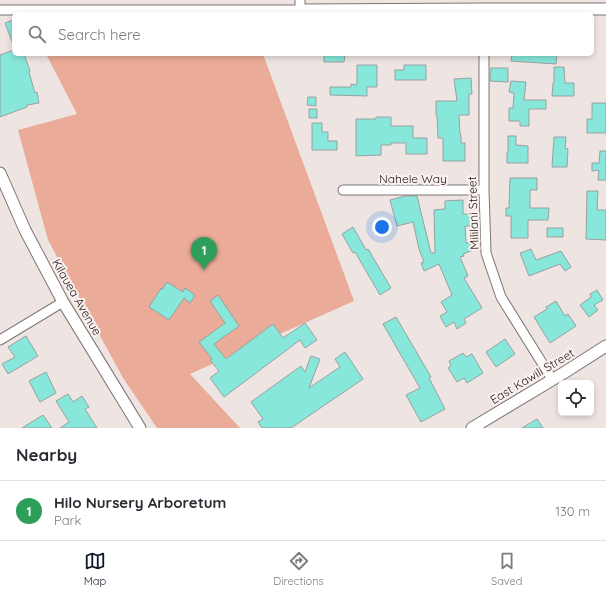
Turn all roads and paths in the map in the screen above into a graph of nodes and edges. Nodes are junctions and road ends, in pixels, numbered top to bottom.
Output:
1 (300, 5) edge
2 (485, 8) edge
3 (606, 9) edge
4 (0, 10) edge
5 (484, 56) edge
6 (0, 173) edge
7 (343, 190) dead end
8 (484, 190) junction
9 (63, 302) junction
10 (0, 340) edge
11 (606, 346) edge
12 (552, 379) junction
13 (140, 428) edge
14 (472, 428) edge

1 - 2 street
1 - 4 street
2 - 3 street
5 - 8 street, Mililani Street
6 - 9 street, Kilauea Avenue
7 - 8 street, Nahele Way
8 - 12 street, Mililani Street
9 - 10 street
9 - 13 street, Kilauea Avenue
11 - 12 street, East Kawili Street
12 - 14 street, East Kawili Street

